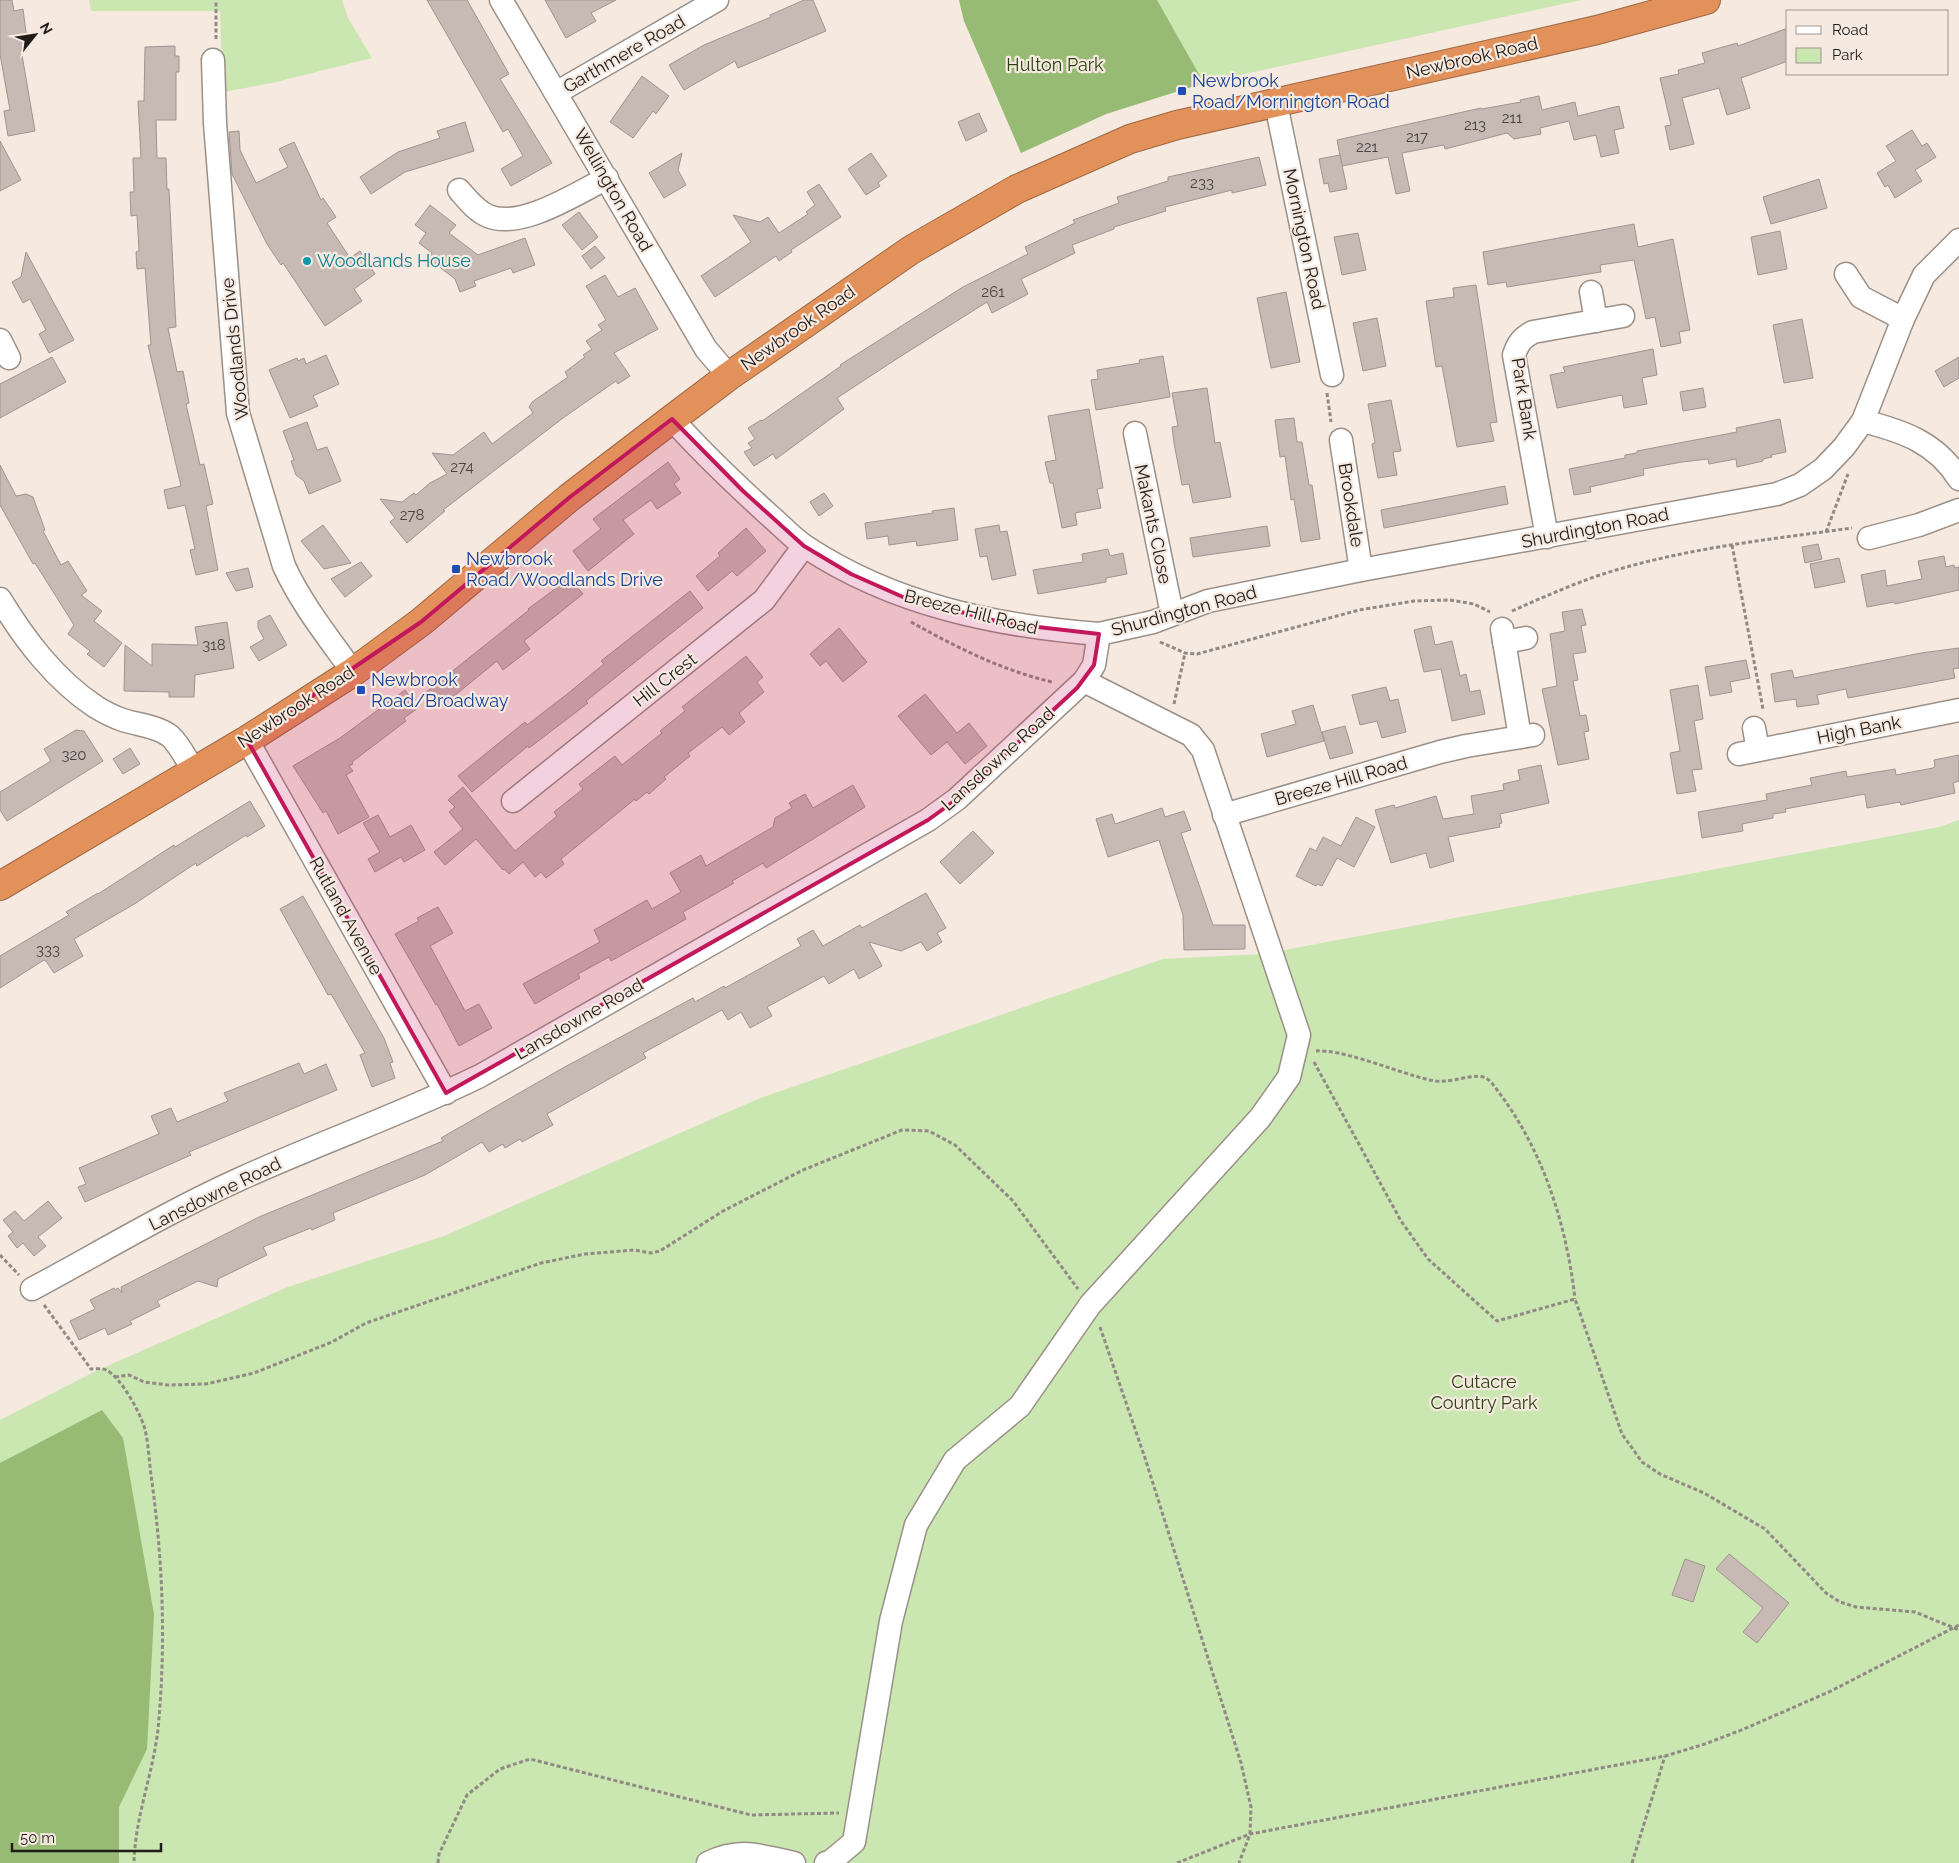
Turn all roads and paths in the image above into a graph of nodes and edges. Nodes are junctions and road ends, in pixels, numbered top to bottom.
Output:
1 (216, 0) edge
2 (501, 0) edge
3 (718, 0) edge
4 (1706, 0) edge
5 (213, 60) joint
6 (556, 93) junction
7 (1276, 104) junction
8 (607, 178) junction
9 (459, 190) dead end
10 (1959, 240) edge
11 (1846, 274) dead end
12 (1591, 292) dead end
13 (1623, 316) dead end
14 (1903, 320) junction
15 (1596, 321) junction
16 (1332, 375) joint
17 (729, 376) junction
18 (672, 419) junction
19 (1863, 421) junction
20 (1134, 434) dead end
21 (1341, 440) joint
22 (1959, 478) edge
23 (1959, 510) edge
24 (1547, 537) junction
25 (1869, 538) joint
26 (1732, 545) junction
27 (804, 546) junction
28 (1361, 570) junction
29 (0, 599) edge
30 (1172, 614) junction
31 (908, 620) dead end
32 (1130, 628) junction
33 (1508, 631) junction
34 (1099, 634) junction
35 (1185, 653) junction
36 (353, 672) junction
37 (1080, 684) junction
38 (1959, 710) edge
39 (1169, 724) junction
40 (247, 740) junction
41 (1751, 744) joint
42 (194, 771) junction
43 (513, 801) dead end
44 (1224, 815) junction
45 (0, 886) edge
46 (1304, 1044) junction
47 (446, 1093) junction
48 (0, 1255) edge
49 (32, 1289) junction
50 (1575, 1299) junction
51 (1090, 1305) junction
52 (115, 1377) junction
53 (1959, 1625) edge
54 (1955, 1628) junction
55 (1959, 1630) edge
56 (1664, 1756) junction
57 (859, 1813) junction
58 (1250, 1834) junction
59 (134, 1863) edge
60 (438, 1863) edge
61 (708, 1863) edge
62 (794, 1863) edge
63 (826, 1863) edge
64 (1177, 1863) edge
65 (1239, 1863) edge
66 (1632, 1863) edge

1 - 5 path
2 - 6 street, Wellington Road
3 - 6 street, Garthmere Road
4 - 7 highway, Newbrook Road
5 - 36 street, Woodlands Drive
6 - 8 street, Wellington Road
7 - 16 street, Mornington Road
7 - 17 highway, Newbrook Road
8 - 9 street
8 - 17 street, Wellington Road
10 - 14 street, Shurdington Road
11 - 14 street
12 - 15 street
13 - 15 street, Park Bank
14 - 19 street, Shurdington Road
15 - 24 street, Park Bank
16 - 21 path
17 - 18 highway, Newbrook Road
18 - 27 street, Breeze Hill Road
18 - 36 highway, Newbrook Road
19 - 22 street
19 - 24 street, Shurdington Road
20 - 30 street, Makants Close
21 - 28 street, Brookdale
23 - 25 street
24 - 28 street, Shurdington Road
25 - 26 path
26 - 33 path
26 - 41 path
27 - 34 street, Breeze Hill Road
27 - 43 street, Hill Crest
28 - 30 street, Shurdington Road
29 - 42 street
30 - 32 street, Shurdington Road
31 - 37 path
32 - 34 street, Shurdington Road
32 - 35 path
33 - 35 path
33 - 44 street, Breeze Hill Road
34 - 37 street
35 - 39 path
36 - 40 highway, Newbrook Road
37 - 39 street
37 - 47 street, Lansdowne Road
38 - 41 street, High Bank
39 - 44 street
40 - 42 highway, Newbrook Road
40 - 47 street, Rutland Avenue
42 - 45 highway, Newbrook Road
44 - 46 street
46 - 50 path
46 - 50 path
46 - 51 street
47 - 49 street, Lansdowne Road
48 - 49 path
49 - 52 path
50 - 54 path
51 - 52 path
51 - 57 street
51 - 58 path
52 - 59 path
53 - 54 path
54 - 55 path
54 - 56 path
56 - 58 path
56 - 66 path
57 - 60 path
57 - 63 street
58 - 64 path
58 - 65 path
61 - 62 street

